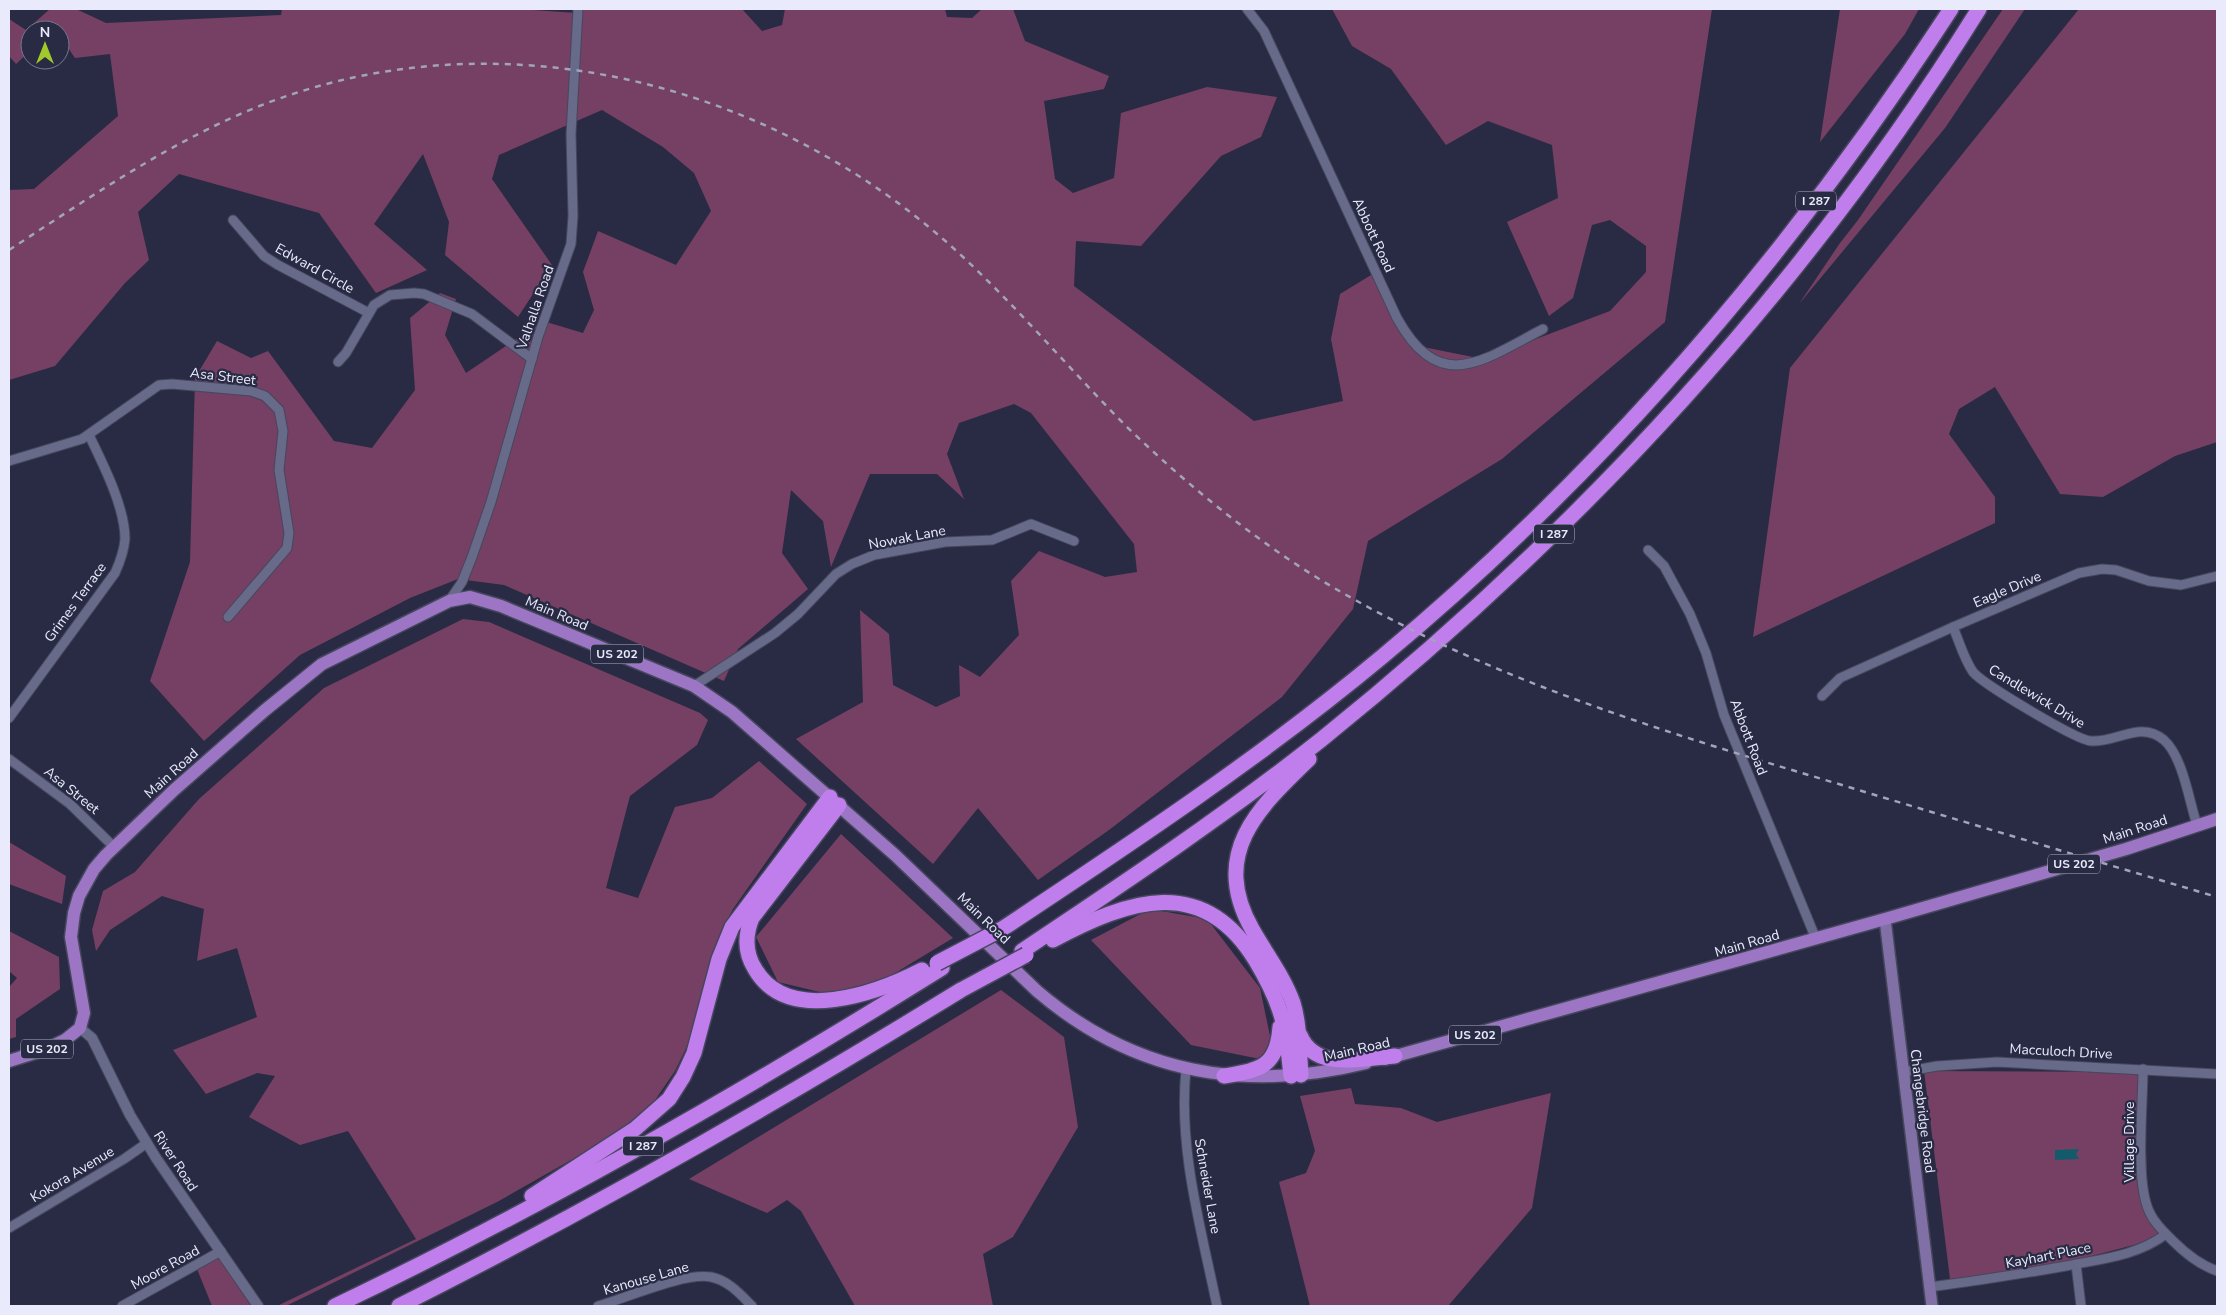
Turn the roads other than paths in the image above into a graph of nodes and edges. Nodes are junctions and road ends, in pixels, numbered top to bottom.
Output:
1 (578, 9) edge
2 (1247, 9) edge
3 (1952, 9) edge
4 (1979, 9) edge
5 (233, 220) dead end
6 (369, 313) junction
7 (1543, 329) dead end
8 (532, 359) junction
9 (338, 362) dead end
10 (89, 436) junction
11 (9, 461) edge
12 (1074, 542) dead end
13 (1648, 550) dead end
14 (2217, 576) edge
15 (448, 601) junction
16 (228, 616) dead end
17 (1953, 627) junction
18 (1399, 675) junction
19 (694, 686) junction
20 (1822, 696) dead end
21 (9, 718) edge
22 (9, 759) edge
23 (834, 801) junction
24 (2217, 819) edge
25 (2196, 825) junction
26 (114, 847) junction
27 (1885, 919) junction
28 (1816, 939) junction
29 (1024, 953) junction
30 (939, 965) junction
31 (1280, 1008) junction
32 (80, 1028) junction
33 (1298, 1028) junction
34 (1395, 1056) junction
35 (9, 1061) edge
36 (1186, 1069) junction
37 (2143, 1069) junction
38 (1903, 1072) junction
39 (2217, 1074) edge
40 (1224, 1076) junction
41 (1296, 1076) junction
42 (147, 1143) junction
43 (9, 1228) edge
44 (2166, 1234) junction
45 (221, 1251) junction
46 (444, 1251) junction
47 (2076, 1264) junction
48 (2217, 1271) edge
49 (1930, 1287) junction
50 (122, 1306) edge
51 (258, 1306) edge
52 (335, 1306) edge
53 (399, 1306) edge
54 (598, 1306) edge
55 (752, 1306) edge
56 (1217, 1306) edge
57 (1932, 1306) edge
58 (2082, 1306) edge

1 - 8 street, Valhalla Road
2 - 7 street, Abbott Road
3 - 30 highway, I 287, bridge
4 - 18 highway, I 287
5 - 6 street, Edward Circle
6 - 8 street
6 - 9 street
8 - 15 street, Valhalla Road
10 - 11 street, Asa Street
10 - 16 street, Asa Street
10 - 21 street, Grimes Terrace
12 - 19 street, Nowak Lane
13 - 28 street, Abbott Road
14 - 17 street, Eagle Drive
15 - 19 main road, Main Road / US 202
15 - 26 main road, Main Road / US 202
17 - 20 street, Eagle Drive
17 - 25 street, Candlewick Drive
18 - 29 highway, I 287
18 - 33 highway
19 - 23 main road, Main Road / US 202
22 - 26 street, Asa Street
23 - 30 highway
23 - 36 main road, Main Road / US 202
23 - 46 highway
24 - 25 main road, Main Road / US 202
25 - 27 main road, Main Road / US 202
26 - 32 main road, Main Road / US 202
27 - 28 main road, Main Road / US 202
27 - 38 main road, Changebridge Road
28 - 34 main road, Main Road / US 202
29 - 31 highway
29 - 53 highway, I 287, bridge
30 - 46 highway, I 287
31 - 40 highway
31 - 41 highway
32 - 35 main road, US 202
32 - 42 street, River Road
33 - 34 highway
33 - 41 highway
34 - 41 main road, Main Road / US 202
36 - 40 main road, Main Road / US 202
36 - 56 street, Schneider Lane
37 - 38 street, Macculoch Drive
37 - 39 street, Macculoch Drive
37 - 44 street, Village Drive
38 - 49 main road, Changebridge Road
40 - 41 main road, Main Road / US 202
42 - 43 street, Kokora Avenue
42 - 45 street, River Road
44 - 47 street, Kayhart Place
44 - 48 street, Village Drive
45 - 50 street, Moore Road
45 - 51 street, River Road
46 - 52 highway, I 287
47 - 49 street, Kayhart Place
47 - 58 street
49 - 57 main road, Changebridge Road
54 - 55 street, Kanouse Lane

